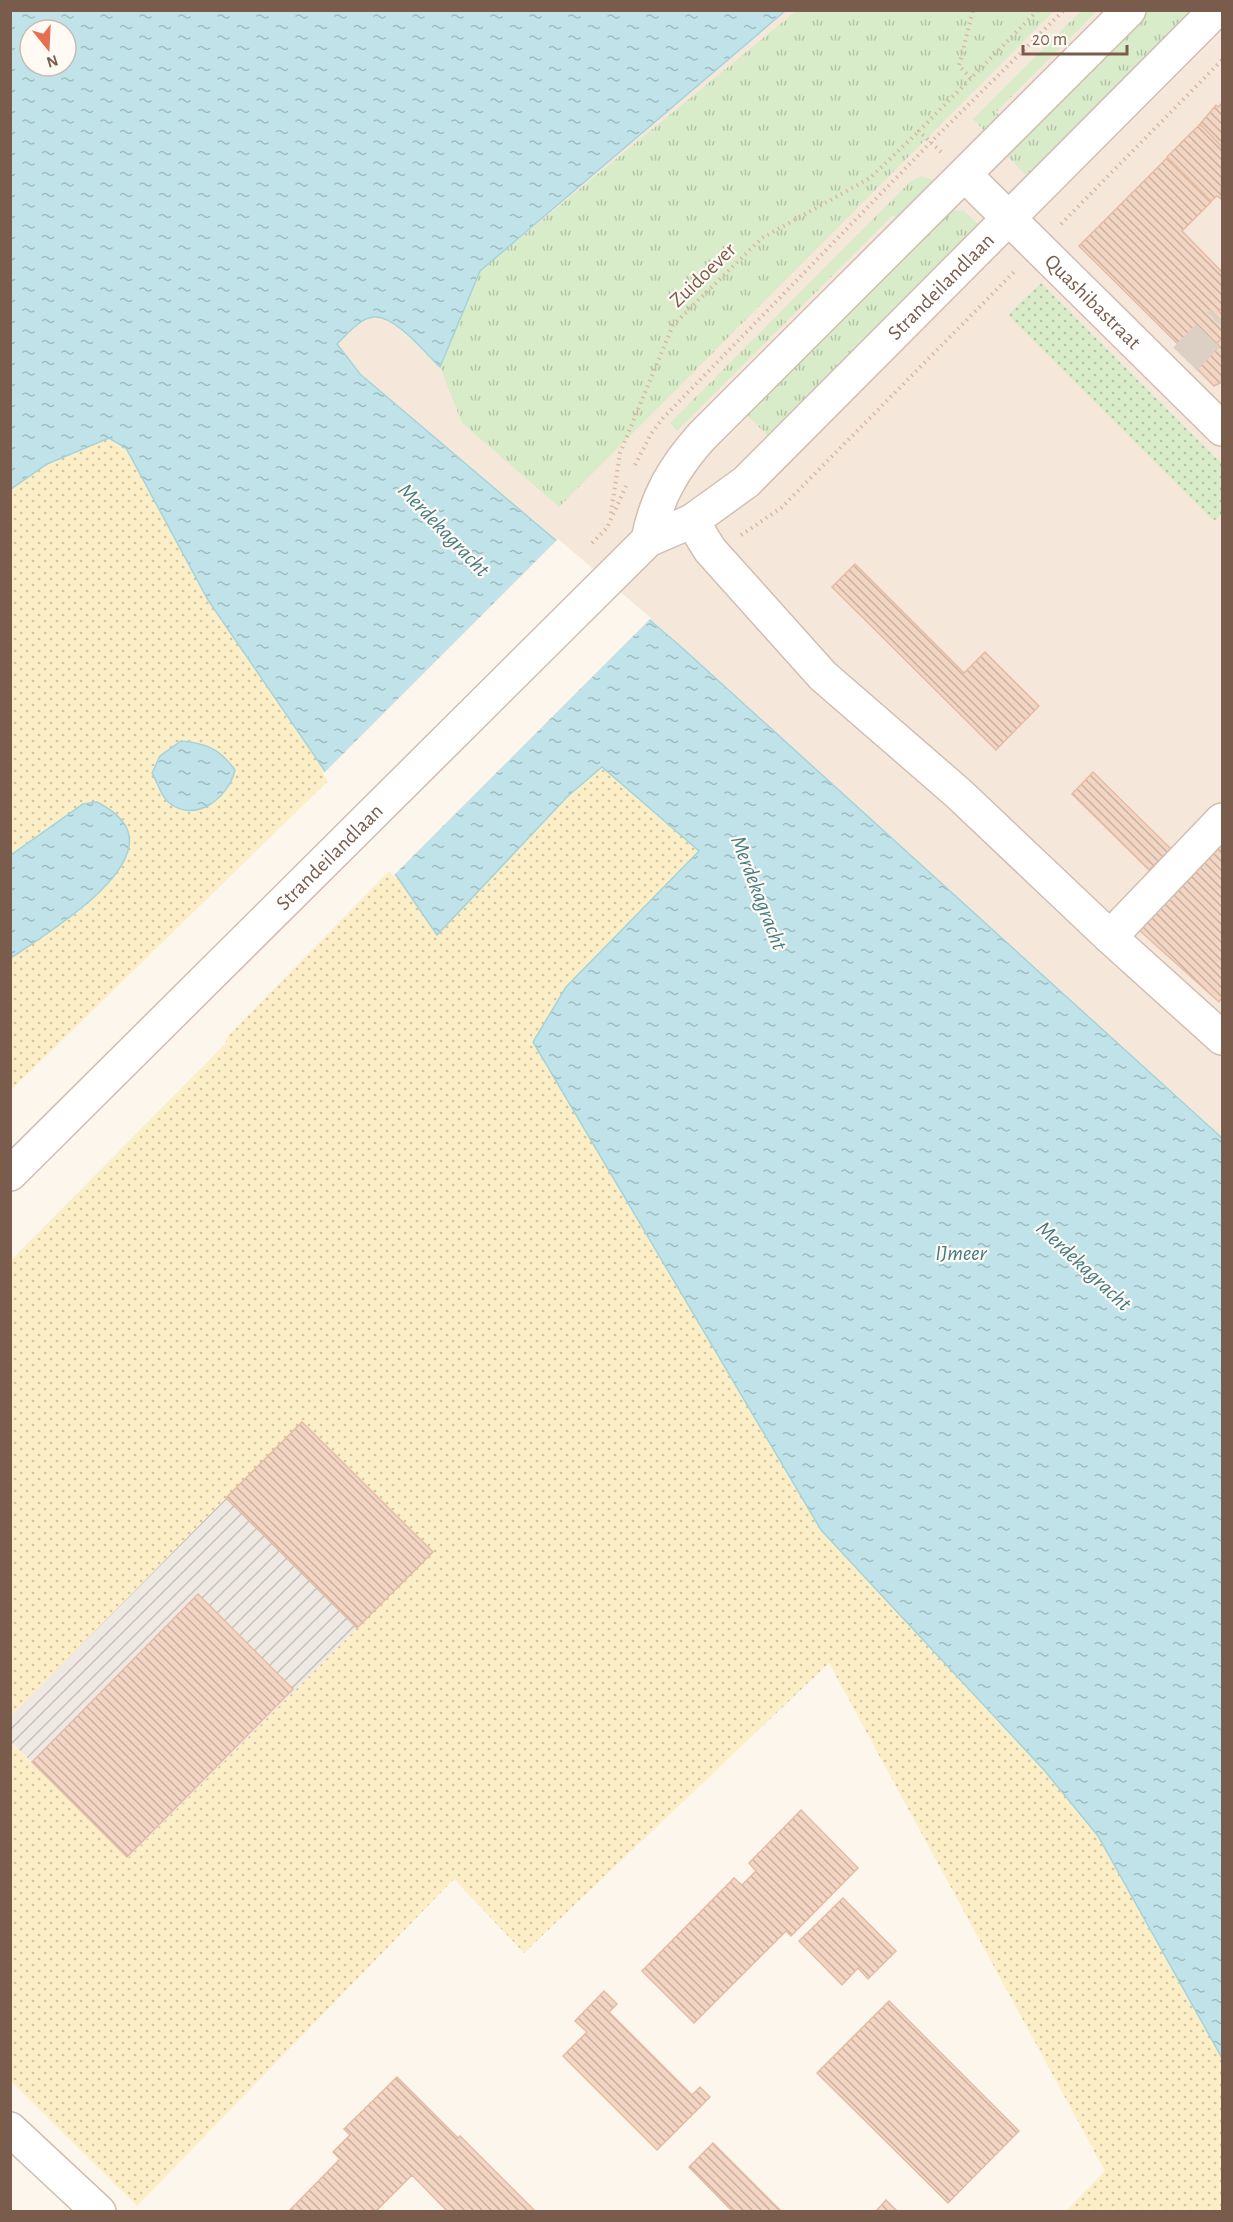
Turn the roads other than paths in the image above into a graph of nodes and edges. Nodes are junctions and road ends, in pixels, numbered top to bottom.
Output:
1 (1129, 10) edge
2 (1216, 10) edge
3 (965, 175) junction
4 (1008, 218) junction
5 (1222, 429) edge
6 (692, 521) junction
7 (648, 540) junction
8 (1222, 820) edge
9 (1110, 937) junction
10 (1222, 1038) edge
11 (10, 1174) edge
12 (10, 2129) edge
13 (99, 2211) edge

1 - 3 street
2 - 4 street, Strandeilandlaan
3 - 4 street, Quashibastraat
3 - 7 street
4 - 5 street, Quashibastraat
4 - 6 street, Strandeilandlaan
6 - 7 street, Strandeilandlaan
6 - 9 street
7 - 11 street, Strandeilandlaan
8 - 9 street
9 - 10 street
12 - 13 street

